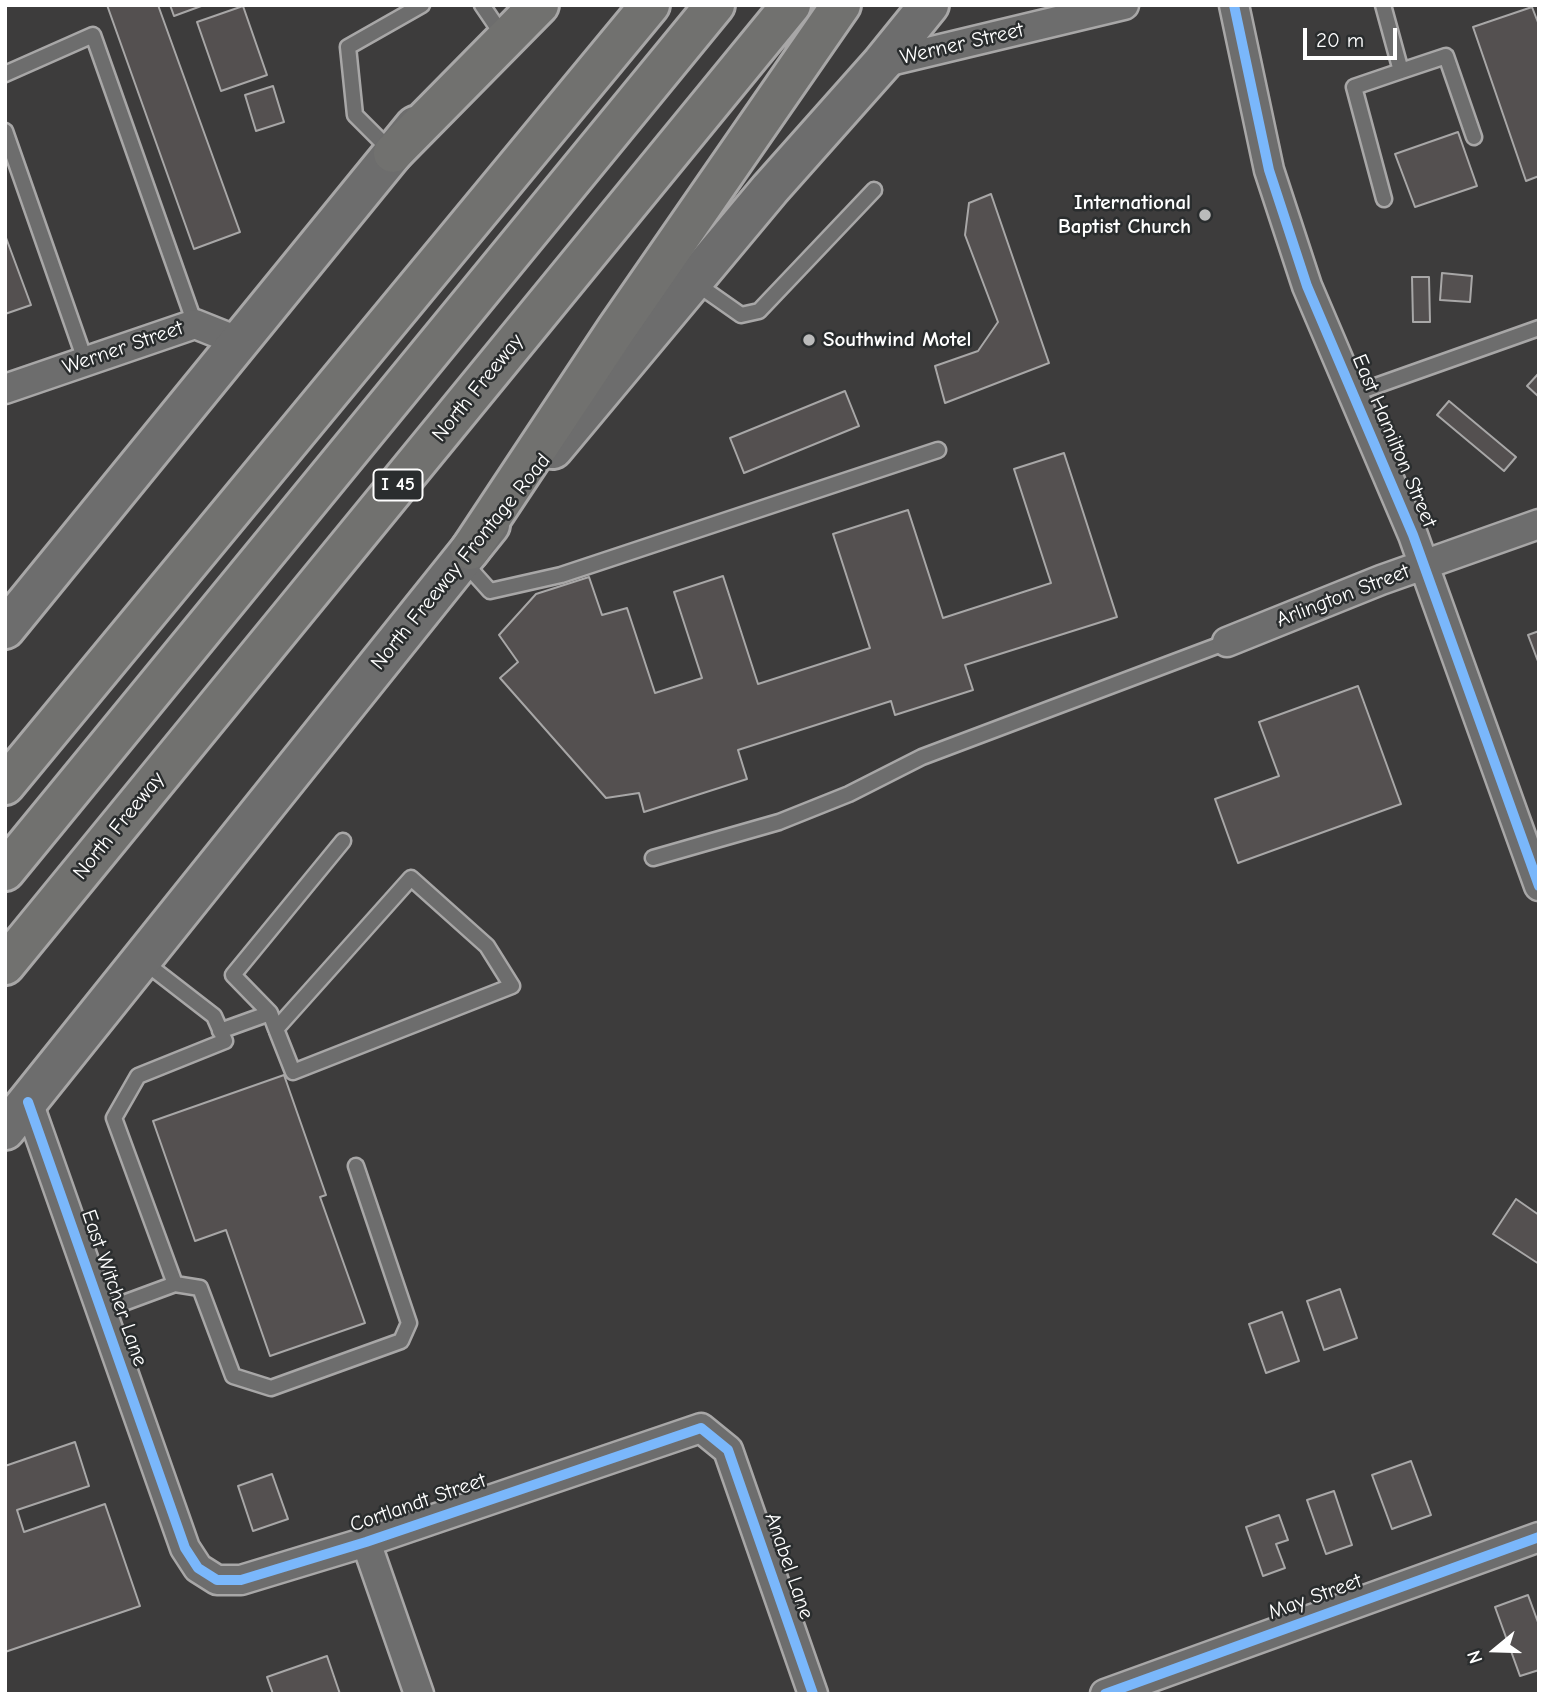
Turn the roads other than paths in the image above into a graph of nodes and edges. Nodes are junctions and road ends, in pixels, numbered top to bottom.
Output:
1 (422, 5) edge
2 (539, 5) edge
3 (650, 5) edge
4 (715, 5) edge
5 (791, 5) edge
6 (841, 5) edge
7 (929, 5) edge
8 (1124, 5) edge
9 (1234, 5) edge
10 (1383, 5) edge
11 (498, 12) edge
12 (882, 63) junction
13 (1401, 71) junction
14 (5, 74) edge
15 (5, 131) edge
16 (1474, 137) dead end
17 (393, 153) junction
18 (874, 191) dead end
19 (1384, 199) dead end
20 (693, 281) junction
21 (195, 324) junction
22 (1539, 328) edge
23 (240, 342) junction
24 (85, 360) junction
25 (5, 389) edge
26 (1353, 394) junction
27 (938, 450) dead end
28 (1539, 524) edge
29 (466, 555) junction
30 (1422, 565) junction
31 (5, 629) edge
32 (1227, 642) joint
33 (5, 785) edge
34 (343, 841) dead end
35 (653, 858) dead end
36 (5, 871) edge
37 (1539, 886) edge
38 (141, 960) junction
39 (5, 965) edge
40 (270, 1013) junction
41 (276, 1029) junction
42 (220, 1031) junction
43 (16, 1116) edge
44 (356, 1166) dead end
45 (175, 1284) junction
46 (102, 1311) junction
47 (727, 1450) joint
48 (164, 1487) joint
49 (366, 1542) junction
50 (1537, 1544) edge
51 (419, 1694) edge
52 (813, 1694) edge
53 (1105, 1694) edge

1 - 17 lane
2 - 17 highway
3 - 33 highway
4 - 36 highway, I 45
5 - 39 highway, North Freeway / I 45
6 - 29 highway
7 - 12 main road, North Freeway Frontage Road
8 - 12 street, Werner Street
9 - 26 street, East Hamilton Street
10 - 13 lane
11 - 17 main road
12 - 20 main road, North Freeway Frontage Road
13 - 16 lane
13 - 19 lane
14 - 21 lane
15 - 24 lane
17 - 23 main road
18 - 20 lane
20 - 29 main road, North Freeway Frontage Road
21 - 23 street, Werner Street
21 - 24 street, Werner Street
22 - 26 lane
23 - 31 main road
24 - 25 street, Werner Street
26 - 30 street, East Hamilton Street
27 - 29 lane
28 - 30 street, Arlington Street
29 - 38 main road, North Freeway Frontage Road
30 - 32 street, Arlington Street
30 - 37 street, East Hamilton Street
32 - 35 lane
34 - 40 lane
38 - 42 lane
38 - 43 main road, North Freeway Frontage Road
40 - 41 lane
40 - 42 lane
41 - 41 lane
42 - 45 lane
43 - 46 street, East Witcher Lane
44 - 45 lane
45 - 46 lane
46 - 48 street, East Witcher Lane
47 - 49 street, Cortlandt Street
47 - 52 street, Anabel Lane
48 - 49 street, Cortlandt Street
49 - 51 street
50 - 53 street, May Street

